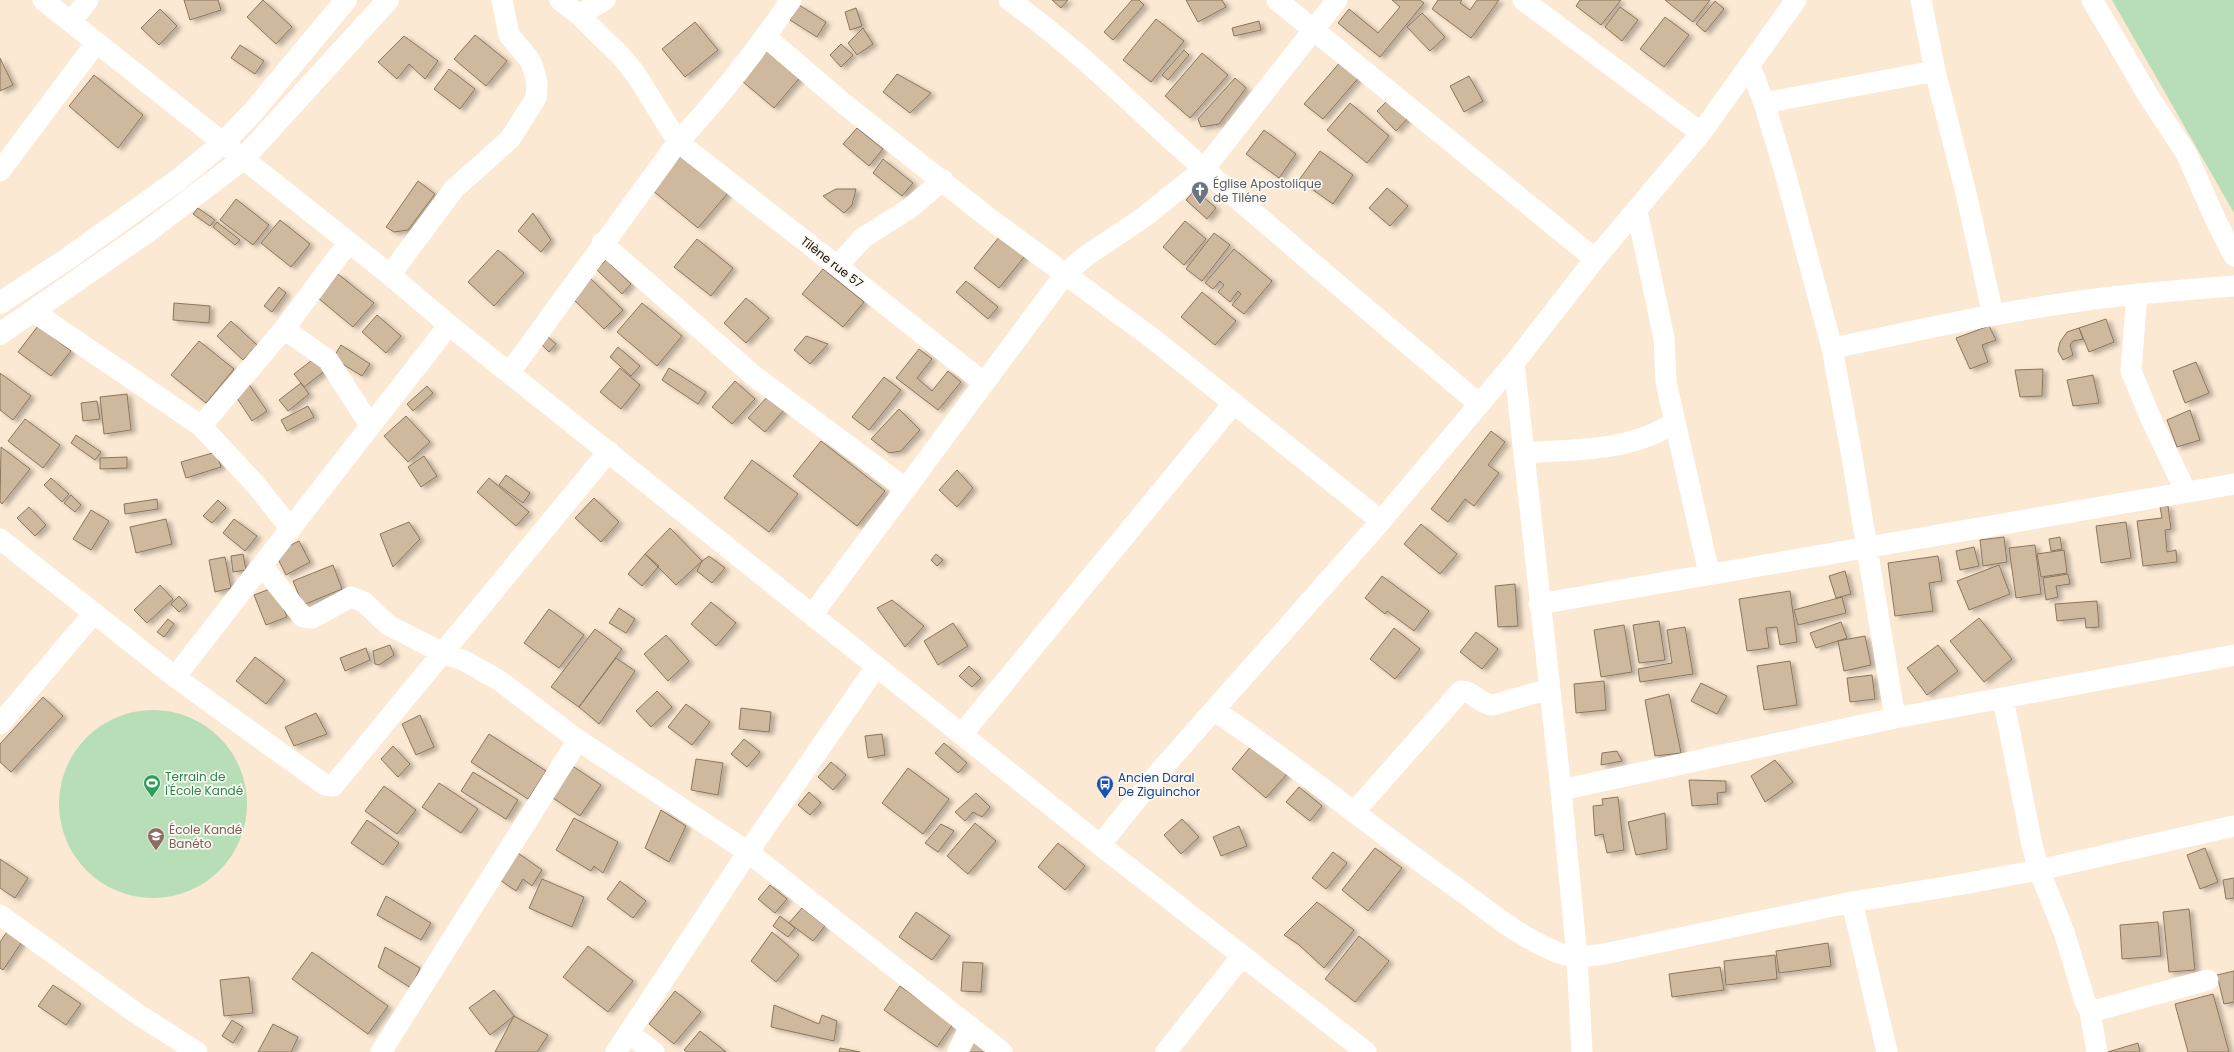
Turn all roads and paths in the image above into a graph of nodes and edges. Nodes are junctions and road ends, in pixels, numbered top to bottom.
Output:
1 (43, 0) edge
2 (88, 0) edge
3 (346, 0) edge
4 (388, 0) edge
5 (502, 0) edge
6 (560, 0) edge
7 (605, 0) edge
8 (791, 0) edge
9 (1009, 0) edge
10 (1277, 0) edge
11 (1337, 0) edge
12 (1523, 0) edge
13 (1921, 0) edge
14 (2092, 0) edge
15 (1791, 2) edge
16 (579, 15) junction
17 (71, 22) junction
18 (1313, 30) junction
19 (766, 37) junction
20 (96, 42) junction
21 (1750, 66) junction
22 (1935, 71) junction
23 (1764, 103) junction
24 (1701, 133) junction
25 (224, 142) junction
26 (678, 142) junction
27 (243, 158) junction
28 (1204, 169) junction
29 (0, 171) edge
30 (943, 180) junction
31 (1637, 212) junction
32 (348, 243) junction
33 (602, 243) junction
34 (2234, 256) edge
35 (1595, 259) junction
36 (837, 266) junction
37 (1065, 274) junction
38 (390, 275) junction
39 (2234, 286) edge
40 (2137, 294) junction
41 (0, 303) edge
42 (34, 312) junction
43 (1993, 315) junction
44 (449, 325) junction
45 (284, 329) junction
46 (0, 334) edge
47 (1832, 348) junction
48 (1514, 362) junction
49 (510, 372) junction
50 (984, 383) junction
51 (1234, 403) junction
52 (1479, 404) junction
53 (1675, 422) junction
54 (370, 425) junction
55 (201, 426) junction
56 (609, 451) junction
57 (1525, 452) junction
58 (2234, 484) edge
59 (906, 489) junction
60 (2186, 492) junction
61 (1381, 521) junction
62 (290, 528) junction
63 (0, 539) edge
64 (1867, 546) junction
65 (262, 566) junction
66 (1708, 574) junction
67 (1539, 604) junction
68 (94, 613) junction
69 (812, 616) junction
70 (443, 653) junction
71 (2234, 655) edge
72 (876, 667) junction
73 (175, 677) junction
74 (1549, 689) junction
75 (2003, 698) junction
76 (1214, 710) junction
77 (1896, 718) junction
78 (0, 724) edge
79 (962, 734) junction
80 (578, 740) junction
81 (1561, 790) junction
82 (1354, 812) junction
83 (2234, 826) edge
84 (1100, 845) junction
85 (748, 852) junction
86 (2039, 870) junction
87 (1852, 902) junction
88 (0, 915) edge
89 (1242, 956) junction
90 (1576, 957) junction
91 (2208, 980) dead end
92 (2090, 1012) junction
93 (970, 1026) junction
94 (629, 1034) junction
95 (168, 1045) edge
96 (197, 1052) edge
97 (381, 1052) edge
98 (616, 1052) edge
99 (654, 1052) edge
100 (958, 1052) edge
101 (1002, 1052) edge
102 (1166, 1052) edge
103 (1366, 1052) edge
104 (1582, 1052) edge
105 (1887, 1052) edge
106 (2097, 1052) edge

1 - 17 street
2 - 17 street
3 - 25 street
4 - 27 street
5 - 38 street
6 - 16 street
7 - 16 street
8 - 19 street
9 - 28 street
10 - 18 street
11 - 18 street
12 - 24 street
13 - 22 street
14 - 34 street
15 - 21 street
16 - 26 street
17 - 20 street
18 - 28 street
18 - 35 street
19 - 26 street
19 - 30 street
20 - 25 street
20 - 29 street
21 - 23 street
21 - 24 street
22 - 23 street
22 - 43 street
23 - 47 street
24 - 31 street
25 - 27 street
25 - 41 street
26 - 33 street
26 - 36 street, Tilène rue 57
27 - 32 street
27 - 42 street
28 - 37 street
28 - 52 street
30 - 36 street
30 - 37 street
31 - 35 street
31 - 53 street
32 - 38 street
32 - 45 street
33 - 49 street
33 - 59 street
35 - 48 street
36 - 50 street, Tilène rue 57
37 - 50 street
37 - 51 street
38 - 44 street
39 - 40 street
40 - 43 street
40 - 60 street
42 - 46 street
42 - 55 street
43 - 47 street
44 - 49 street
44 - 54 street
45 - 54 street
45 - 55 street
47 - 64 street
48 - 52 street
48 - 57 street
49 - 56 street
50 - 59 street
51 - 61 street
51 - 79 street
52 - 61 street
53 - 57 street
53 - 66 street
54 - 62 street
55 - 62 street
56 - 69 street
56 - 70 street
57 - 67 street
58 - 60 street
59 - 69 street
60 - 64 street
61 - 76 street
62 - 65 street
63 - 68 street
64 - 66 street
64 - 77 street
65 - 70 street
65 - 73 street
66 - 67 street
67 - 74 street
68 - 73 street
68 - 78 street
69 - 72 street
70 - 73 street
70 - 80 street
71 - 75 street
72 - 79 street
72 - 85 street
74 - 81 street
74 - 82 street
75 - 77 street
75 - 86 street
76 - 82 street
76 - 84 street
77 - 81 street
79 - 84 street
80 - 85 street
80 - 97 street
81 - 90 street
82 - 90 street
83 - 86 street
84 - 89 street
85 - 93 street
85 - 94 street
86 - 87 street
86 - 92 street
87 - 90 street
87 - 105 street
88 - 95 street
89 - 102 street
89 - 103 street
90 - 104 street
91 - 92 street
92 - 106 street
93 - 100 street
93 - 101 street
94 - 98 street
94 - 99 street
95 - 96 street

